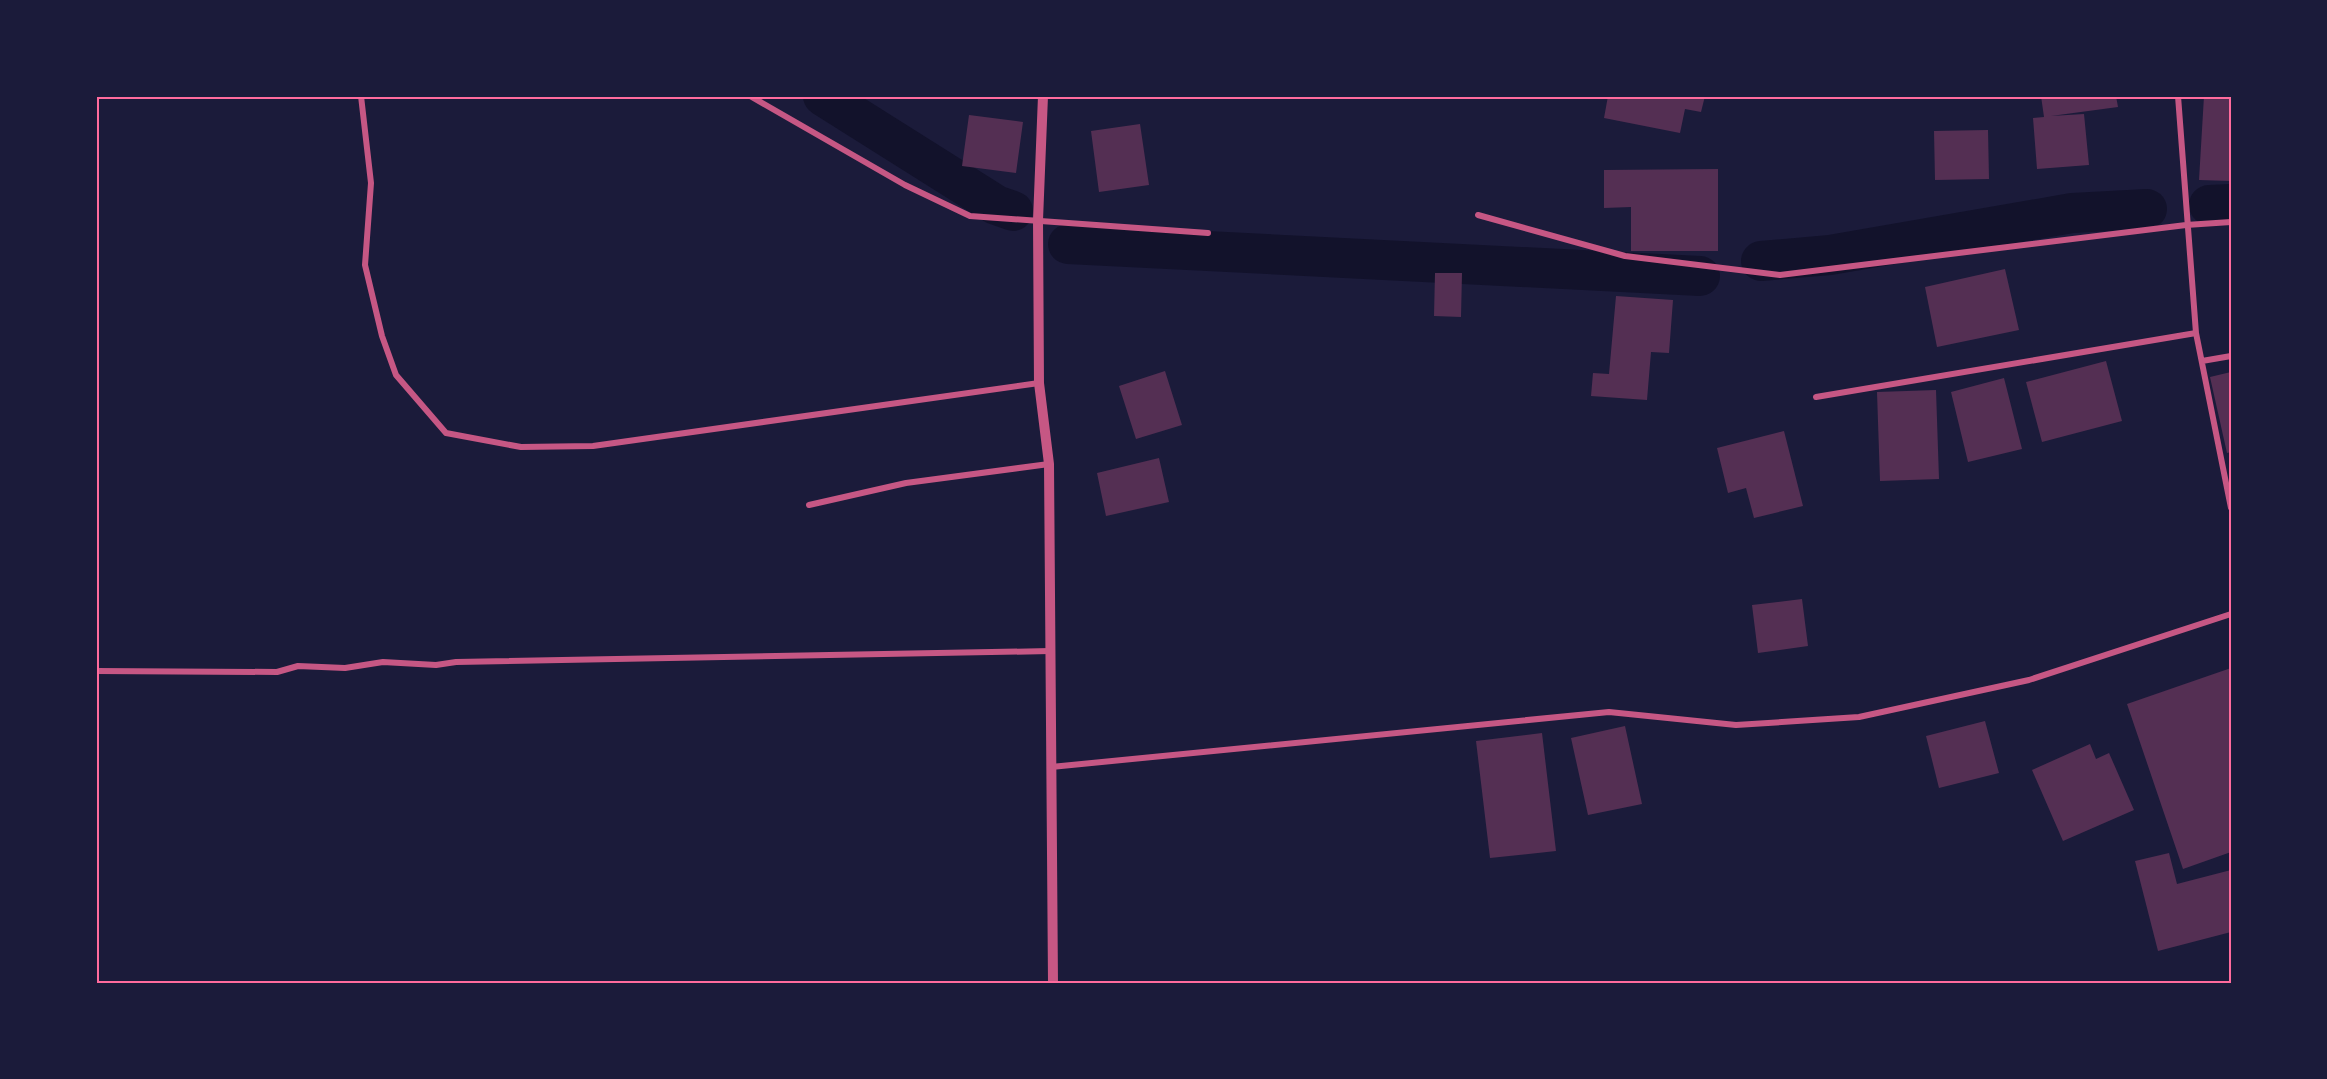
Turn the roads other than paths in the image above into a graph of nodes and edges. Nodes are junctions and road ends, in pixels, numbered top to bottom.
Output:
1 (361, 96) edge
2 (750, 96) edge
3 (1043, 96) edge
4 (2178, 96) edge
5 (1478, 215) dead end
6 (1038, 220) junction
7 (2231, 222) edge
8 (2186, 225) junction
9 (1208, 233) dead end
10 (2196, 333) junction
11 (2231, 356) edge
12 (2202, 361) junction
13 (1039, 383) junction
14 (1816, 397) dead end
15 (1049, 464) junction
16 (809, 505) dead end
17 (2231, 508) edge
18 (2231, 614) edge
19 (1050, 651) junction
20 (96, 671) edge
21 (1051, 767) junction
22 (1053, 983) edge

1 - 13 street
2 - 6 street
3 - 6 street
4 - 8 street
5 - 8 street
6 - 9 street
6 - 13 street
7 - 8 street
8 - 10 street
10 - 12 street
10 - 14 street
11 - 12 street
12 - 17 street
13 - 15 street
15 - 16 street
15 - 19 street
18 - 21 street
19 - 20 street
19 - 21 street
21 - 22 street

